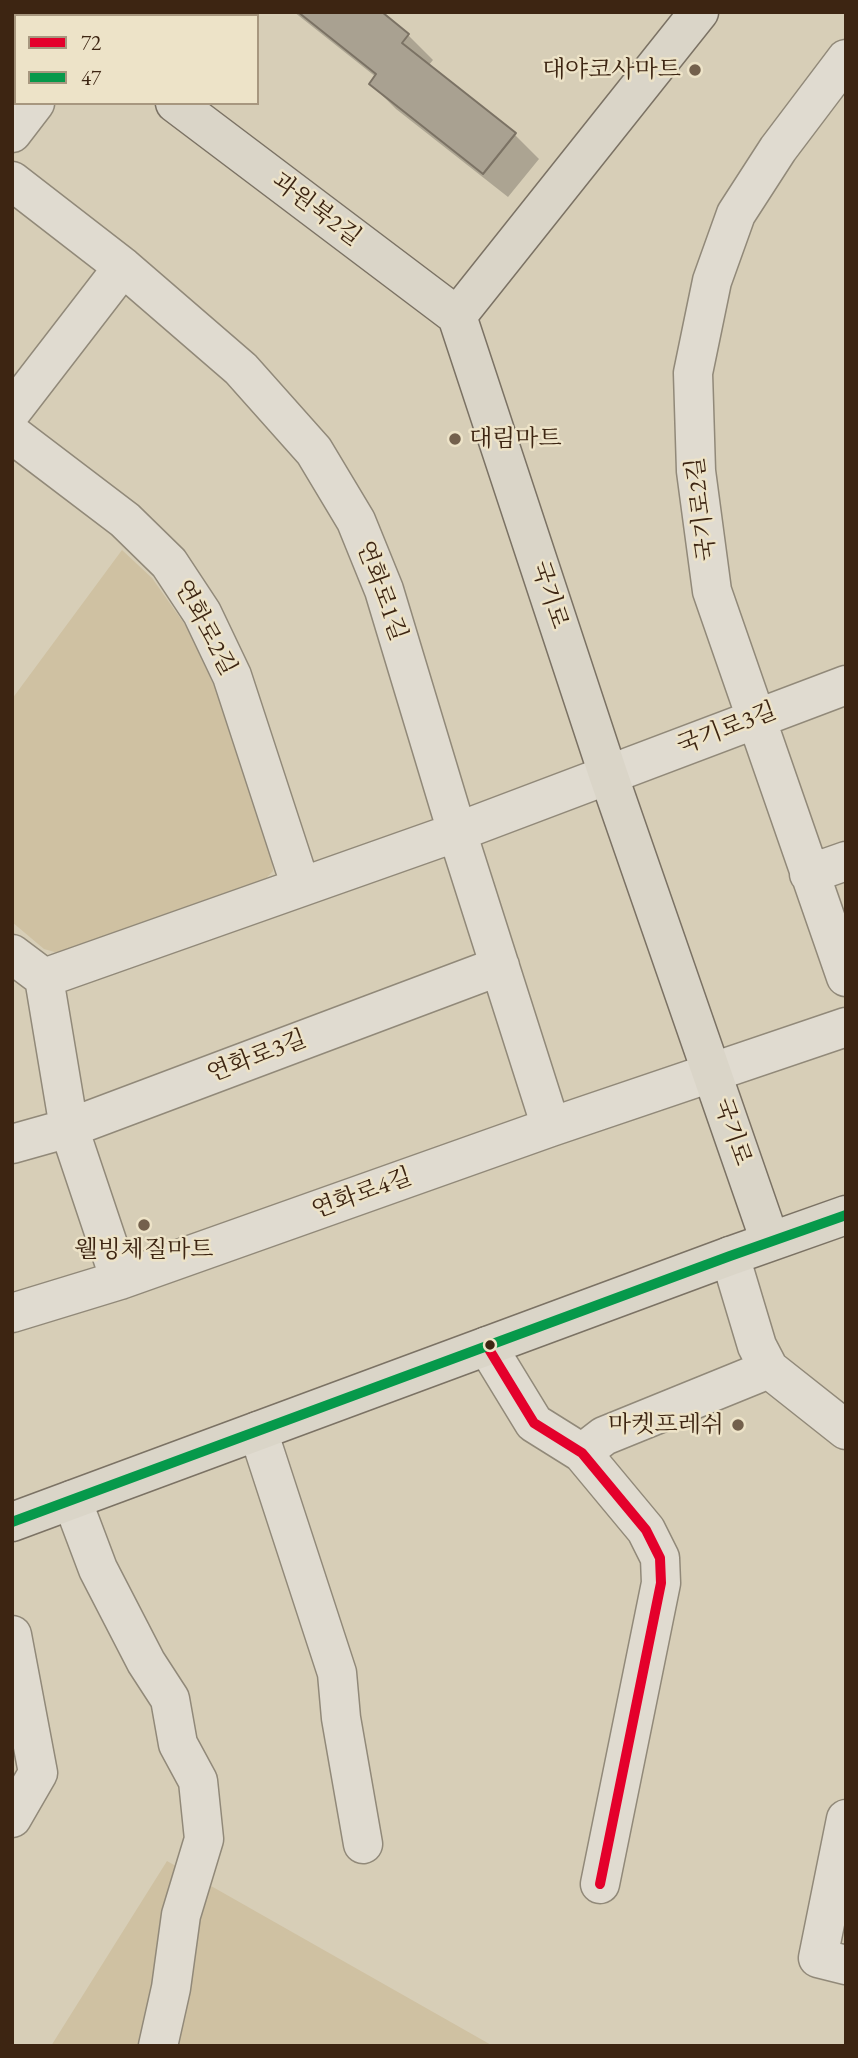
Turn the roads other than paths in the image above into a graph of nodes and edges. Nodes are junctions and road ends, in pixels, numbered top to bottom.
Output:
1 (699, 12) edge
2 (846, 59) edge
3 (33, 105) edge
4 (178, 105) edge
5 (12, 133) edge
6 (12, 181) edge
7 (123, 267) junction
8 (457, 316) junction
9 (12, 411) edge
10 (12, 434) edge
11 (846, 685) edge
12 (756, 719) junction
13 (608, 774) junction
14 (457, 832) junction
15 (846, 861) edge
16 (808, 874) junction
17 (301, 887) junction
18 (12, 954) edge
19 (500, 965) junction
20 (846, 977) edge
21 (44, 978) junction
22 (846, 1027) edge
23 (712, 1073) junction
24 (551, 1127) junction
25 (69, 1128) junction
26 (12, 1144) edge
27 (846, 1215) edge
28 (770, 1241) junction
29 (730, 1256) junction
30 (120, 1280) junction
31 (12, 1313) edge
32 (487, 1346) junction
33 (769, 1369) junction
34 (846, 1430) edge
35 (258, 1431) junction
36 (582, 1453) junction
37 (72, 1500) junction
38 (12, 1522) edge
39 (12, 1635) edge
40 (12, 1818) edge
41 (846, 1819) edge
42 (363, 1844) dead end
43 (600, 1884) dead end
44 (846, 1965) edge
45 (158, 2046) edge

1 - 8 main road
2 - 12 street, 국기로2길
3 - 5 street
4 - 8 main road, 과원북2길
6 - 7 street, 연화로1길
7 - 9 street
7 - 14 street, 연화로1길
8 - 13 main road, 국기로
10 - 17 street, 연화로2길
11 - 12 street, 국기로3길
12 - 13 street, 국기로3길
12 - 16 street, 국기로2길
13 - 14 street
13 - 23 main road, 국기로
14 - 17 street
14 - 19 street, 연화로1길
15 - 16 street
16 - 20 street, 국기로2길
17 - 21 street
18 - 21 street
19 - 24 street, 연화로1길
19 - 25 street, 연화로3길
21 - 25 street
22 - 23 street, 연화로4길
23 - 24 street, 연화로4길
23 - 28 main road, 국기로
24 - 30 street, 연화로4길
25 - 26 street, 연화로3길
25 - 30 street
27 - 28 main road
28 - 29 main road
29 - 32 main road
29 - 33 street
30 - 31 street, 연화로4길
32 - 35 main road
32 - 36 street
33 - 34 street
33 - 36 street
35 - 37 main road
35 - 42 street
36 - 43 street
37 - 38 main road
37 - 45 street
39 - 40 street
41 - 44 street

